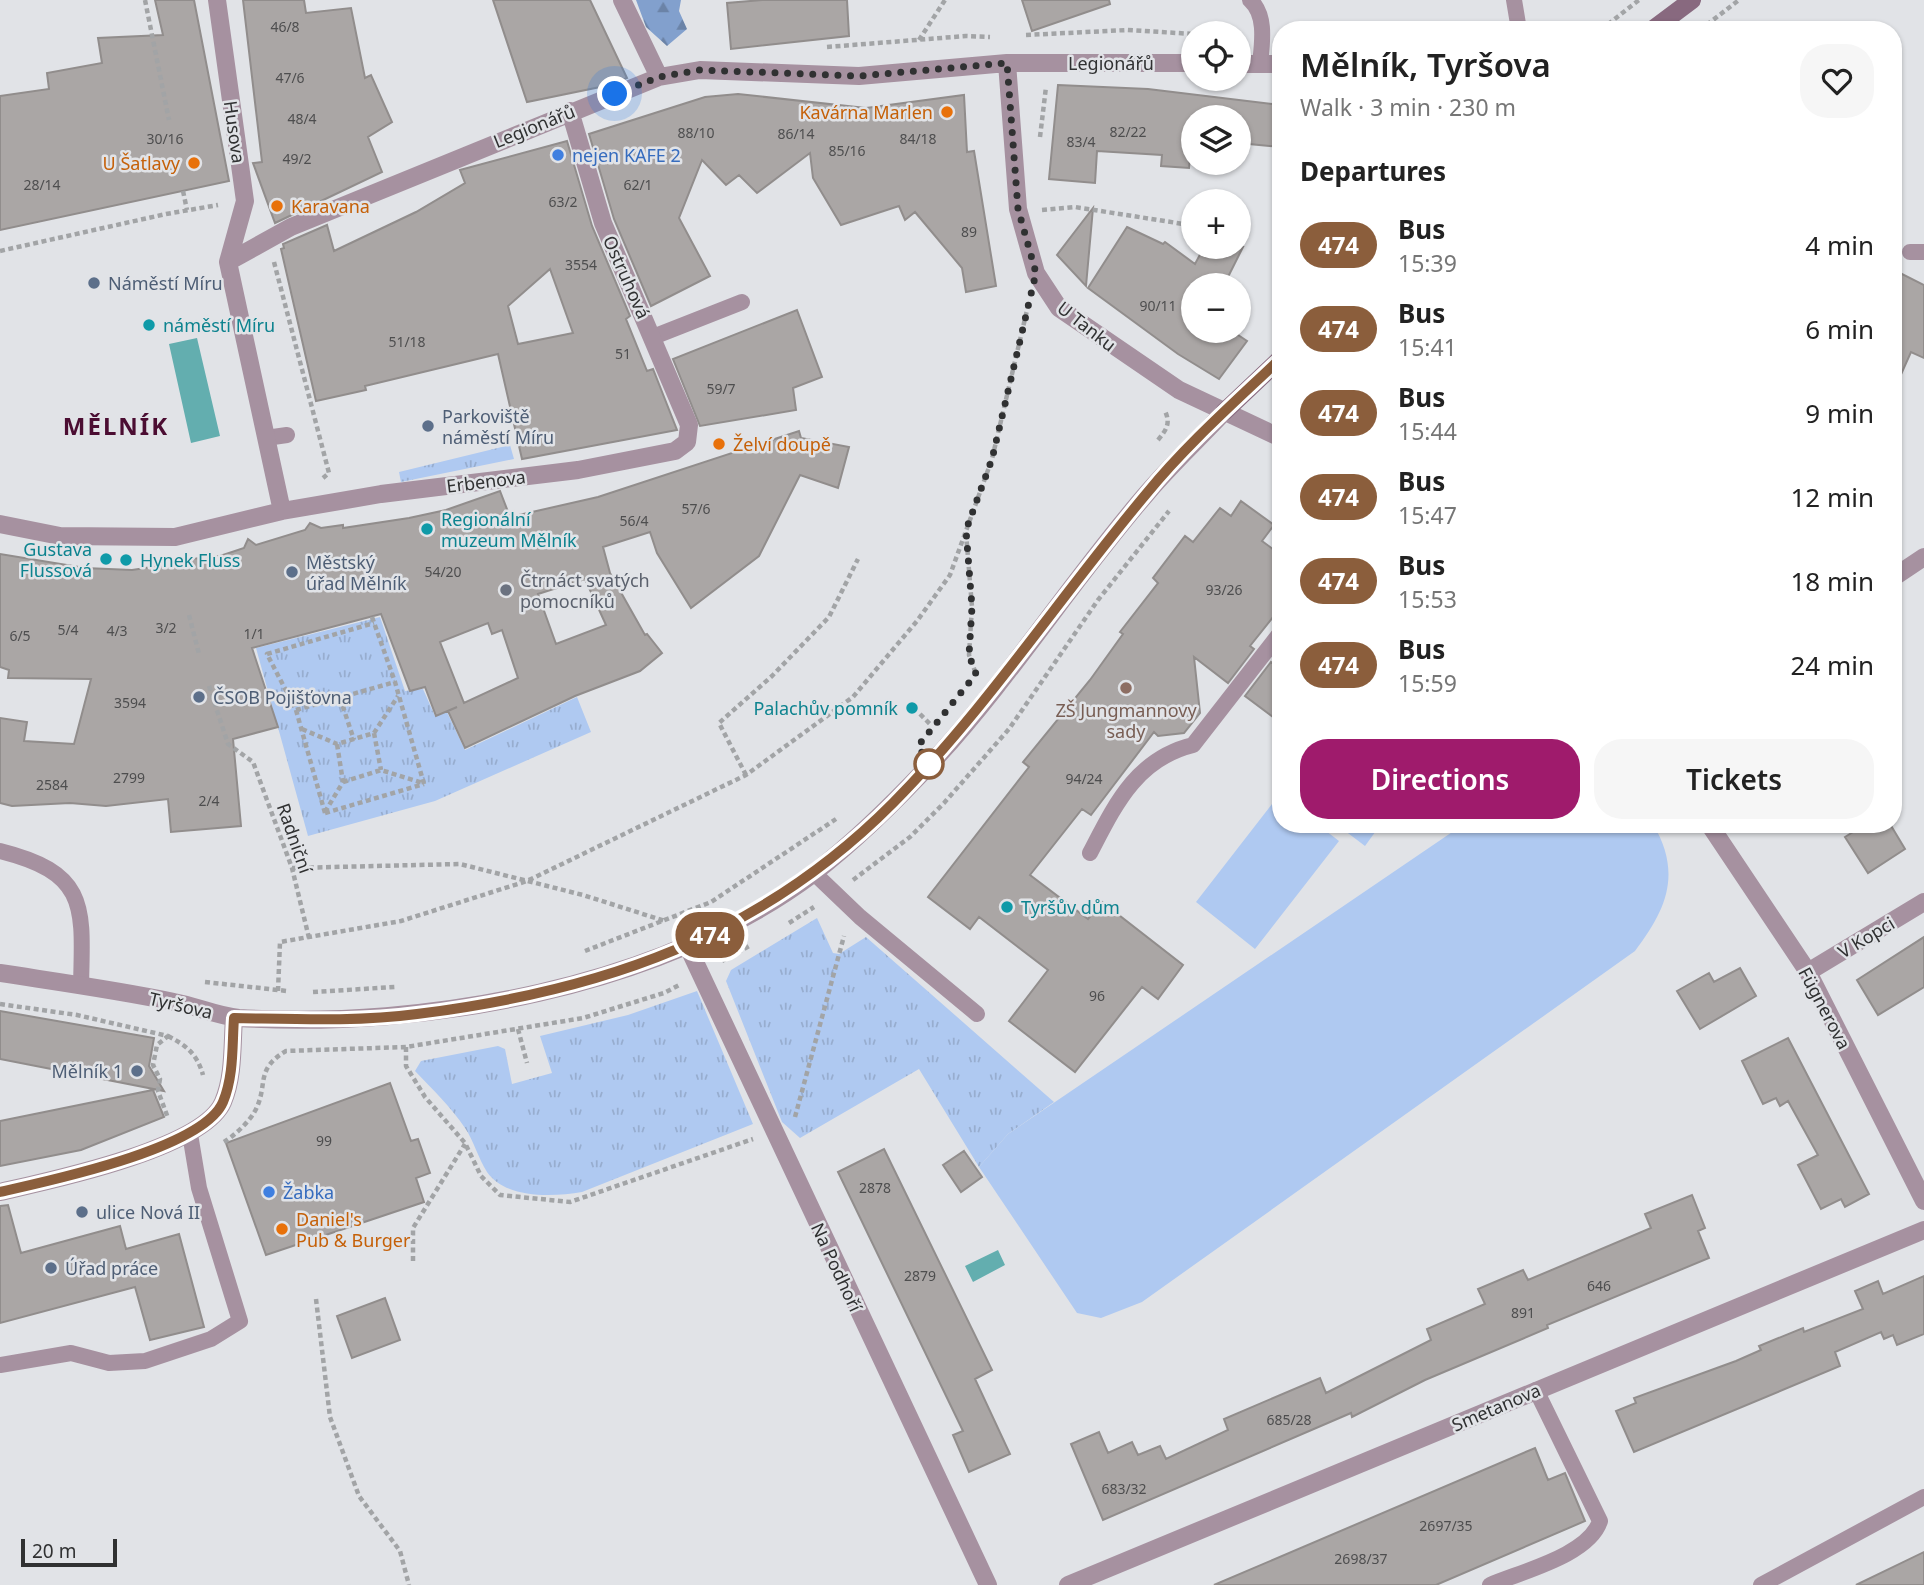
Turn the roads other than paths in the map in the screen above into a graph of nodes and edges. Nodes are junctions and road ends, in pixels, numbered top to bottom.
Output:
1 (216, 0) edge
2 (622, 0) edge
3 (1250, 0) edge
4 (1514, 0) edge
5 (1692, 0) edge
6 (1518, 21) edge
7 (1664, 21) edge
8 (1007, 63) junction
9 (1181, 64) edge
10 (1251, 64) edge
11 (1260, 64) junction
12 (1272, 64) edge
13 (659, 77) junction
14 (570, 111) junction
15 (228, 262) junction
16 (742, 302) dead end
17 (653, 337) junction
18 (1272, 367) edge
19 (1224, 412) junction
20 (1272, 434) edge
21 (287, 435) dead end
22 (266, 438) junction
23 (687, 442) joint
24 (282, 511) junction
25 (0, 524) edge
26 (1924, 557) edge
27 (1902, 571) edge
28 (1272, 644) edge
29 (1715, 833) edge
30 (0, 851) edge
31 (1090, 853) dead end
32 (814, 873) junction
33 (1924, 902) edge
34 (688, 947) junction
35 (1808, 972) junction
36 (0, 973) edge
37 (81, 985) junction
38 (977, 1014) dead end
39 (234, 1018) junction
40 (190, 1134) junction
41 (0, 1192) edge
42 (1924, 1201) edge
43 (1924, 1230) edge
44 (0, 1365) edge
45 (1536, 1390) junction
46 (1924, 1497) edge
47 (988, 1585) edge
48 (1068, 1585) edge
49 (1490, 1585) edge
50 (1761, 1585) edge

1 - 15 street, Husova
2 - 13 street
3 - 11 lane
4 - 6 lane
5 - 7 street
8 - 9 street, Legionářů
8 - 13 street, Legionářů
8 - 19 street, U Tanku
10 - 11 street
11 - 12 street
13 - 14 street, Legionářů
14 - 15 street, Legionářů
14 - 17 street, Ostruhová
15 - 22 street
16 - 17 lane
17 - 23 street, Ostruhová
18 - 19 street, Tyršova
19 - 20 street
19 - 32 street, Tyršova
21 - 22 lane
22 - 24 street
23 - 24 street, Erbenova
24 - 25 street
26 - 27 street
28 - 31 lane
29 - 35 street, Fügnerova
30 - 37 lane
32 - 34 street, Tyršova
32 - 38 lane
33 - 35 street, V Kopci
34 - 39 street, Tyršova
34 - 47 street, Na Podhoří
35 - 42 street, Fügnerova
36 - 37 street, Tyršova
37 - 39 street, Tyršova
39 - 40 street
40 - 41 street
40 - 44 lane
43 - 45 street, Smetanova
45 - 48 street, Smetanova
45 - 49 lane
46 - 50 lane

